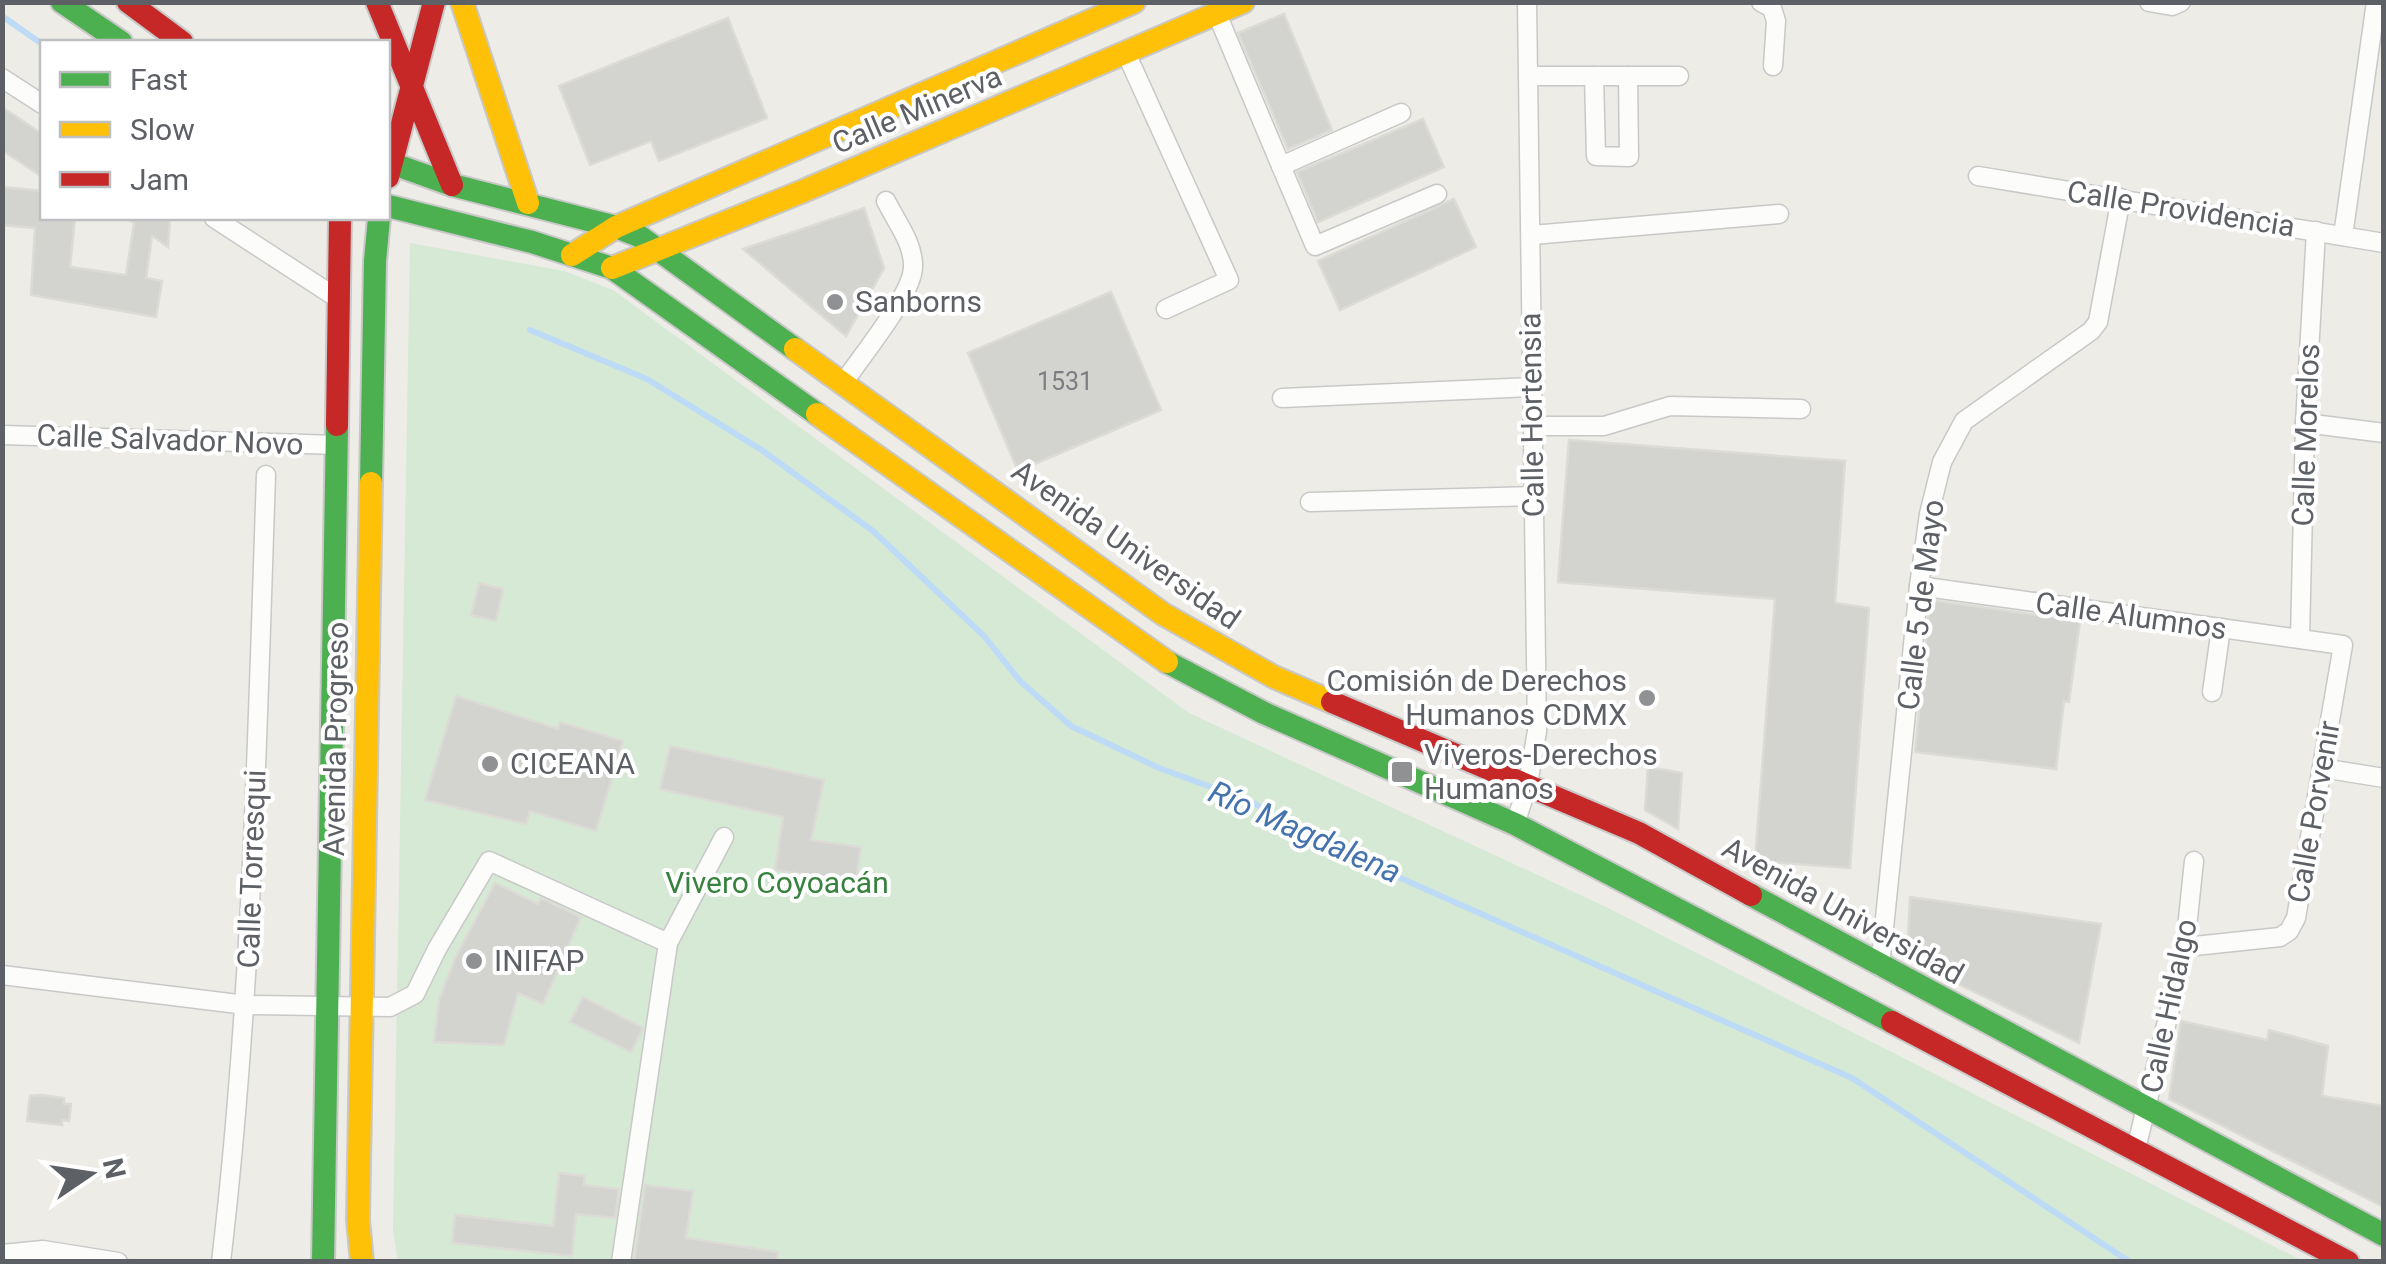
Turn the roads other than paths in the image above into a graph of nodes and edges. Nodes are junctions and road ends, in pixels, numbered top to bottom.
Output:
1 (62, 2) edge
2 (128, 2) edge
3 (377, 2) edge
4 (434, 2) edge
5 (462, 2) edge
6 (1134, 2) edge
7 (1243, 2) edge
8 (1526, 2) edge
9 (1761, 2) edge
10 (2149, 2) edge
11 (2180, 2) edge
12 (2376, 2) edge
13 (1217, 14) junction
14 (118, 40) edge
15 (179, 40) edge
16 (1126, 53) junction
17 (1772, 66) dead end
18 (1528, 76) junction
19 (1594, 76) junction
20 (1628, 76) junction
21 (1679, 76) dead end
22 (2, 78) edge
23 (411, 89) junction
24 (40, 103) edge
25 (1401, 113) dead end
26 (784, 153) junction
27 (390, 163) edge
28 (1281, 166) junction
29 (390, 167) edge
30 (1978, 176) dead end
31 (452, 184) junction
32 (800, 192) junction
33 (1437, 194) dead end
34 (2121, 198) junction
35 (886, 201) dead end
36 (528, 203) junction
37 (390, 207) edge
38 (1779, 214) dead end
39 (217, 220) edge
40 (340, 220) edge
41 (379, 220) edge
42 (616, 227) junction
43 (2316, 231) junction
44 (1532, 234) junction
45 (2343, 236) junction
46 (2384, 243) edge
47 (660, 250) junction
48 (572, 255) junction
49 (612, 268) junction
50 (340, 300) junction
51 (1166, 309) dead end
52 (844, 382) junction
53 (1530, 387) junction
54 (1282, 398) dead end
55 (1801, 409) dead end
56 (2305, 423) junction
57 (1532, 426) junction
58 (2384, 433) edge
59 (2, 435) edge
60 (338, 444) junction
61 (266, 475) dead end
62 (1533, 496) junction
63 (1310, 502) dead end
64 (1919, 586) junction
65 (2220, 628) junction
66 (2300, 639) junction
67 (2343, 645) joint
68 (2212, 692) dead end
69 (330, 768) junction
70 (2322, 768) junction
71 (364, 769) junction
72 (2384, 778) edge
73 (1528, 784) junction
74 (1515, 824) junction
75 (724, 837) dead end
76 (2194, 861) dead end
77 (668, 943) junction
78 (2186, 947) junction
79 (1880, 967) junction
80 (2, 975) edge
81 (325, 1004) junction
82 (246, 1005) junction
83 (362, 1006) junction
84 (2098, 1080) junction
85 (2148, 1106) junction
86 (2083, 1120) junction
87 (2136, 1149) junction
88 (2384, 1235) edge
89 (2, 1254) edge
90 (118, 1262) edge
91 (221, 1262) edge
92 (323, 1262) edge
93 (362, 1262) edge
94 (620, 1262) edge
95 (2348, 1262) edge

1 - 14 main road
2 - 15 main road
3 - 23 main road
4 - 23 main road
5 - 36 main road
6 - 26 main road, Calle Minerva
7 - 13 main road, Calle Minerva
8 - 18 street, Calle Hortensia
9 - 17 street
10 - 11 street
12 - 45 street
13 - 16 main road, Calle Minerva
13 - 28 street
16 - 32 main road, Calle Minerva
16 - 51 street
18 - 19 street
18 - 44 street, Calle Hortensia
19 - 20 street
19 - 20 street
20 - 21 street
22 - 24 street
23 - 27 main road
23 - 31 main road
25 - 28 street
26 - 32 main road
26 - 42 main road, Calle Minerva
28 - 33 street
29 - 31 main road, Avenida Universidad
30 - 34 street, Calle Providencia
31 - 36 main road, Avenida Universidad
32 - 47 main road, Calle Minerva
34 - 43 street, Calle Providencia
34 - 64 street, Calle 5 de Mayo
35 - 52 street
36 - 42 main road, Avenida Universidad
37 - 48 main road
38 - 44 street
39 - 50 street
40 - 50 main road, Avenida Progreso
41 - 71 main road, Avenida Progreso
42 - 47 main road, Avenida Universidad
42 - 48 main road, Calle Minerva
43 - 45 street, Calle Providencia
43 - 56 street, Calle Morelos
44 - 53 street, Calle Hortensia
45 - 46 street, Calle Providencia
47 - 49 main road, Calle Minerva
47 - 52 main road, Avenida Universidad
48 - 49 main road
49 - 74 main road
50 - 60 main road, Avenida Progreso
52 - 73 main road, Avenida Universidad
53 - 54 street
53 - 57 street, Calle Hortensia
55 - 57 street
56 - 58 street
56 - 66 street, Calle Morelos
57 - 62 street, Calle Hortensia
59 - 60 street, Calle Salvador Novo
60 - 69 main road, Avenida Progreso
61 - 82 street, Calle Torresqui
62 - 63 street
62 - 73 street, Calle Hortensia
64 - 65 street, Calle Alumnos
64 - 79 street, Calle 5 de Mayo
65 - 66 street, Calle Alumnos
65 - 68 street
66 - 67 street, Calle Alumnos
67 - 70 street, Calle Porvenir
69 - 71 main road
69 - 81 main road, Avenida Progreso
70 - 72 street
70 - 78 street, Calle Porvenir
71 - 83 main road, Avenida Progreso
73 - 74 street, Calle Hortensia
73 - 79 main road, Avenida Universidad
74 - 86 main road
75 - 77 street
76 - 78 street, Calle Hidalgo
77 - 83 street
77 - 94 street
78 - 85 street, Calle Hidalgo
79 - 84 main road, Avenida Universidad
80 - 82 street
81 - 82 street
81 - 83 street
81 - 92 main road, Avenida Progreso
82 - 91 street, Calle Torresqui
83 - 93 main road, Avenida Progreso
84 - 85 main road, Avenida Universidad
84 - 86 main road
85 - 87 street, Calle Hidalgo
85 - 88 main road, Avenida Universidad
86 - 87 main road
87 - 95 main road
89 - 90 street

